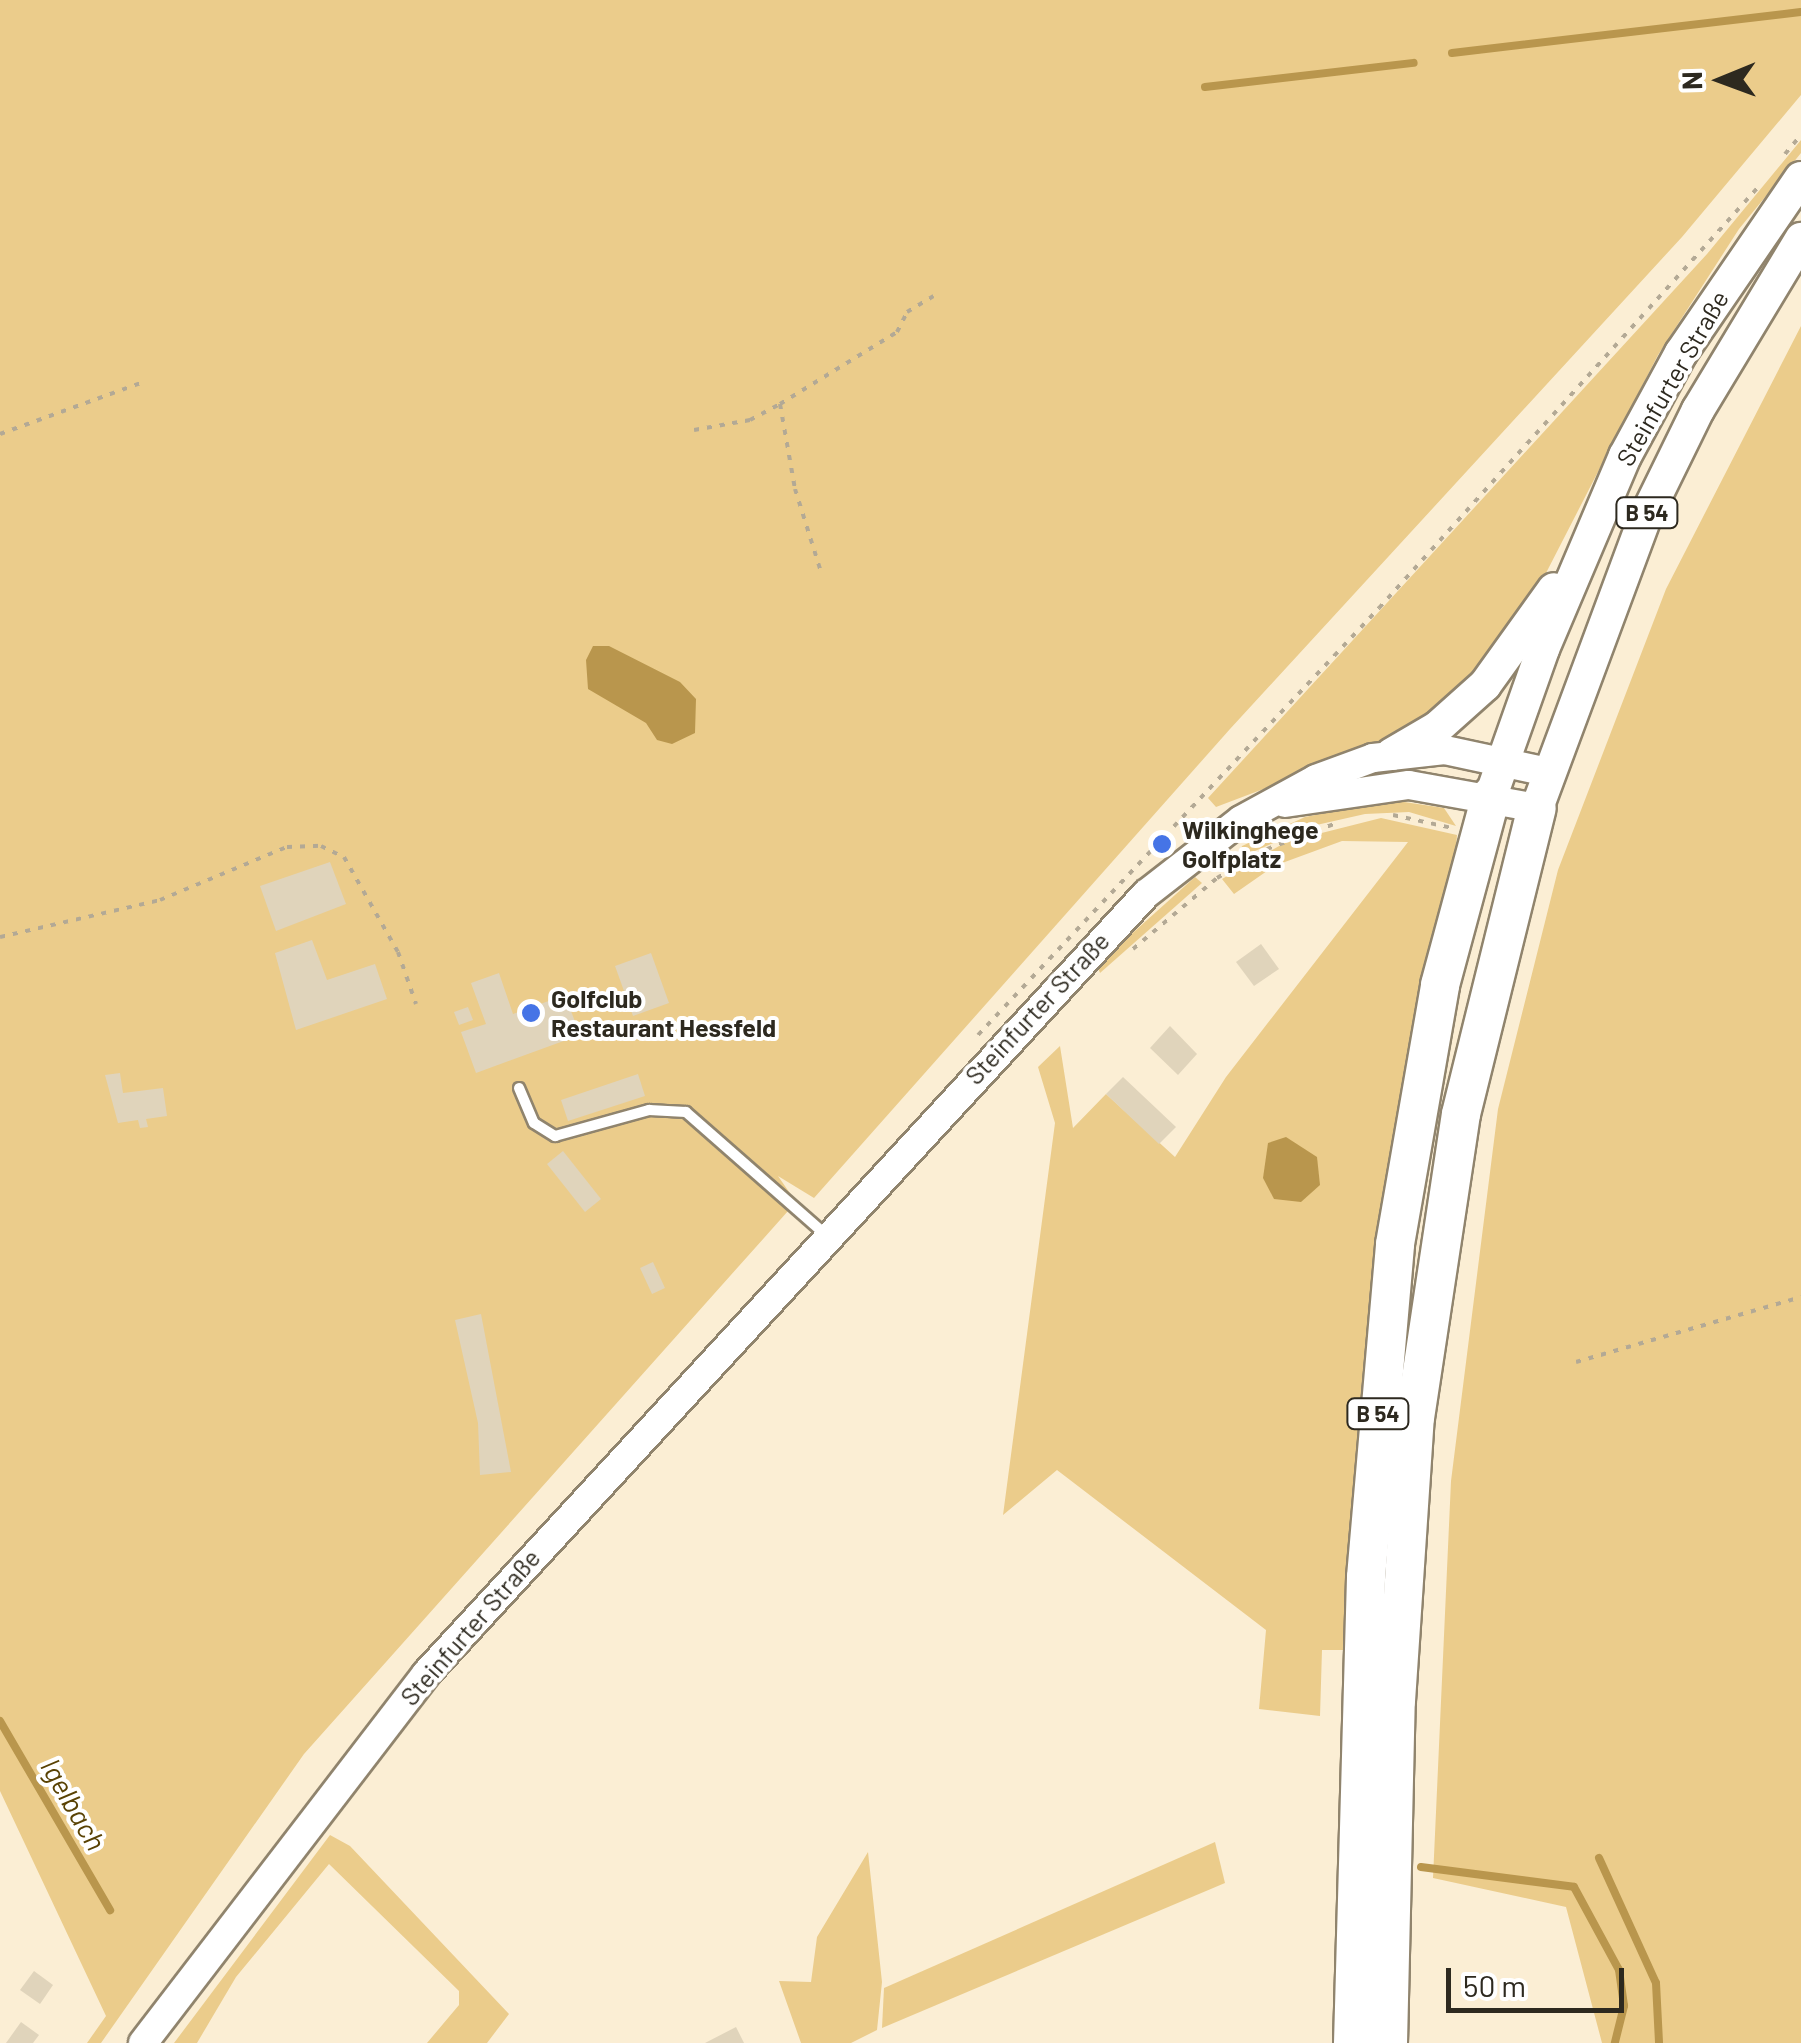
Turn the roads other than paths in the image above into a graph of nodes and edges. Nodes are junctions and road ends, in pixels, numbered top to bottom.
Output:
1 (1801, 178) edge
2 (1801, 239) edge
3 (1579, 558) junction
4 (1392, 754) junction
5 (1504, 760) junction
6 (1548, 772) junction
7 (1491, 796) junction
8 (1268, 806) junction
9 (1537, 808) junction
10 (518, 1088) dead end
11 (828, 1236) junction
12 (143, 2043) edge
13 (1353, 2043) edge
14 (1388, 2043) edge

1 - 3 main road, Steinfurter Straße / B 54
2 - 6 main road, Steinfurter Straße / B 54
3 - 4 main road
3 - 5 main road, Steinfurter Straße / B 54
4 - 5 main road, Steinfurter Straße
4 - 8 main road, Steinfurter Straße
5 - 6 main road, Steinfurter Straße
5 - 7 main road, Steinfurter Straße / B 54
6 - 9 main road, Steinfurter Straße / B 54
7 - 8 main road, Steinfurter Straße
7 - 9 main road, Steinfurter Straße
7 - 13 highway, B 54
8 - 11 main road, Steinfurter Straße
9 - 14 highway, B 54
10 - 11 lane
11 - 12 main road, Steinfurter Straße

